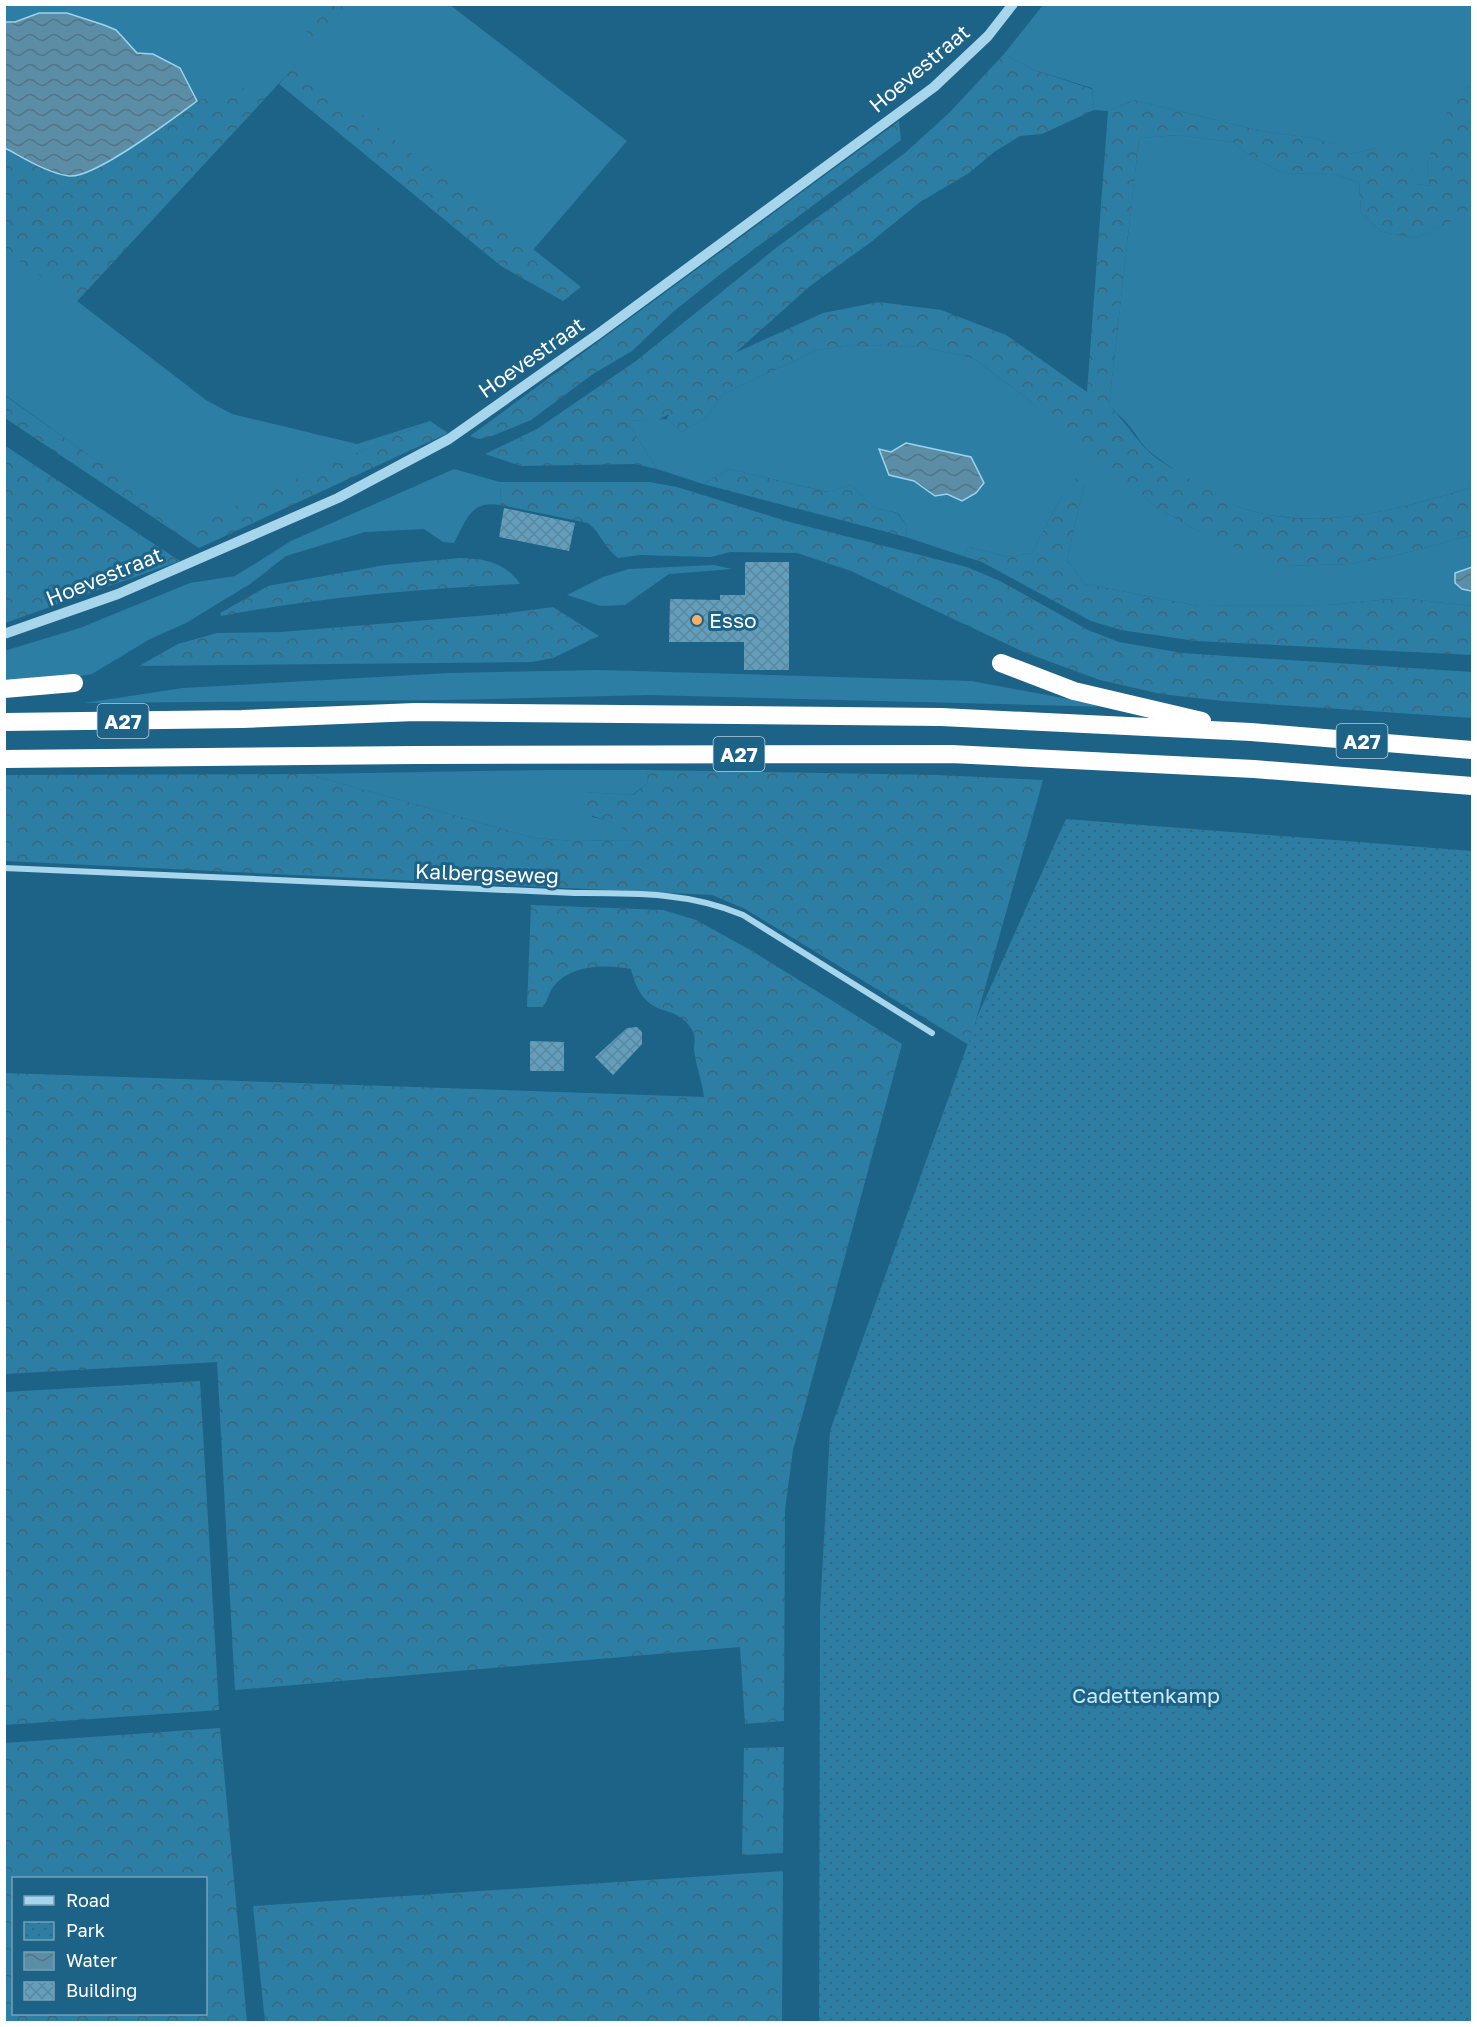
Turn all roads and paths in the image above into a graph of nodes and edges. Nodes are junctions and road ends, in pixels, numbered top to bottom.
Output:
1 (1013, 4) edge
2 (4, 634) edge
3 (1001, 663) dead end
4 (74, 683) dead end
5 (4, 689) edge
6 (4, 722) edge
7 (1251, 732) junction
8 (1473, 750) edge
9 (4, 759) edge
10 (1473, 786) edge
11 (4, 868) edge
12 (932, 1033) dead end

1 - 2 street, Hoevestraat
3 - 7 highway, A27
4 - 5 highway, A27
6 - 7 highway, A27
7 - 8 highway, A27
9 - 10 highway, A27
11 - 12 street, Kalbergseweg

